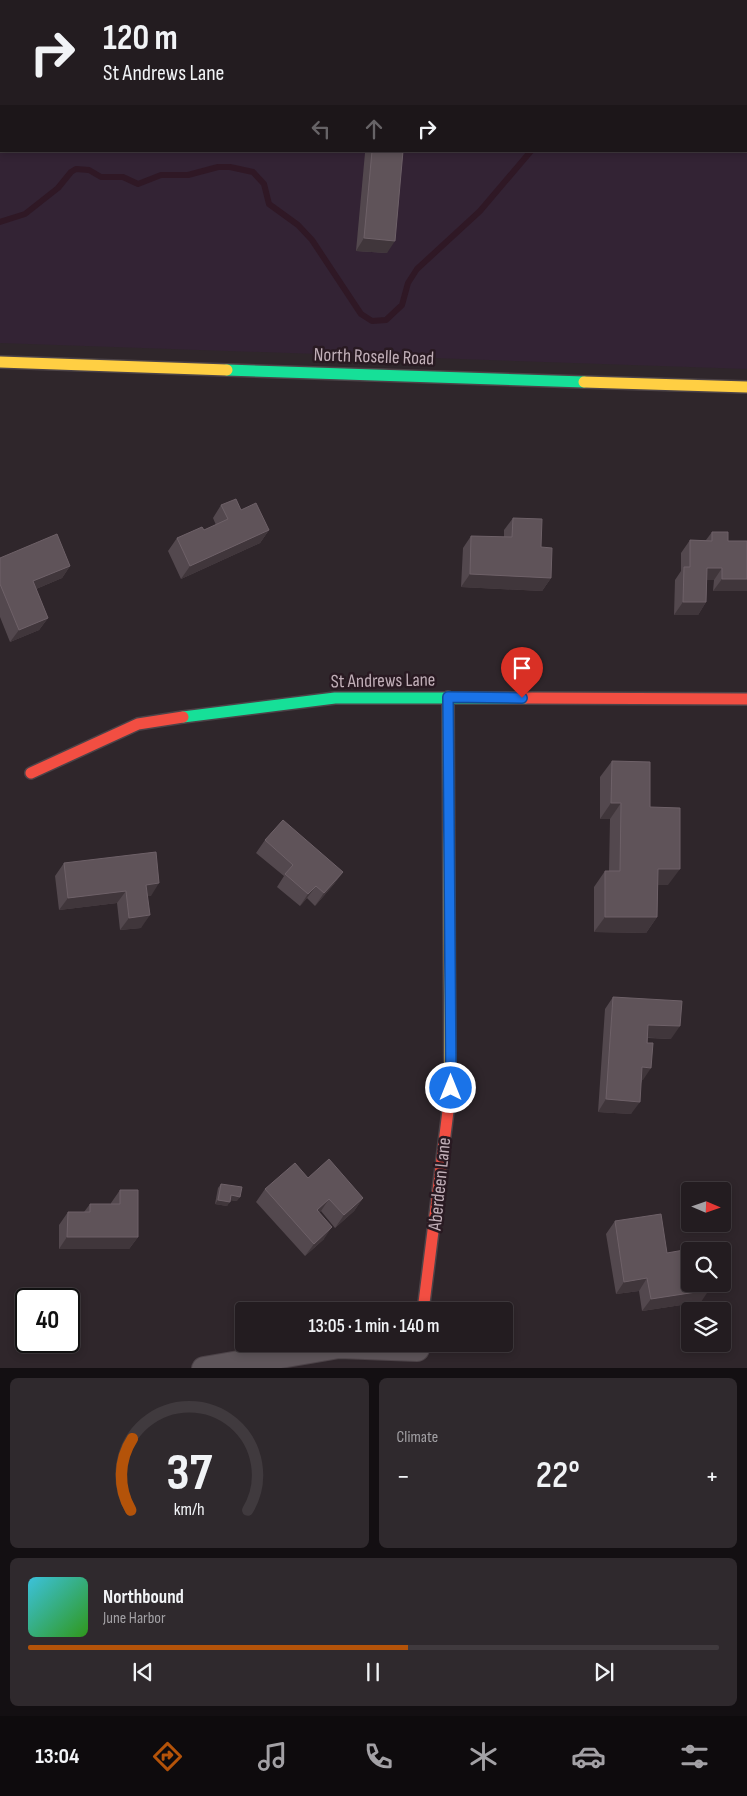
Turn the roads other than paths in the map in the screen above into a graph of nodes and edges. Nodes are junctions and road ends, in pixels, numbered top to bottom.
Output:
1 (0, 362) edge
2 (747, 386) edge
3 (448, 697) junction
4 (747, 699) edge
5 (31, 772) dead end
6 (424, 1302) edge
7 (417, 1354) edge
8 (204, 1368) edge

1 - 2 street, North Roselle Road
3 - 4 street, St Andrews Lane
3 - 5 street, St Andrews Lane
3 - 6 street, Aberdeen Lane
7 - 8 street

